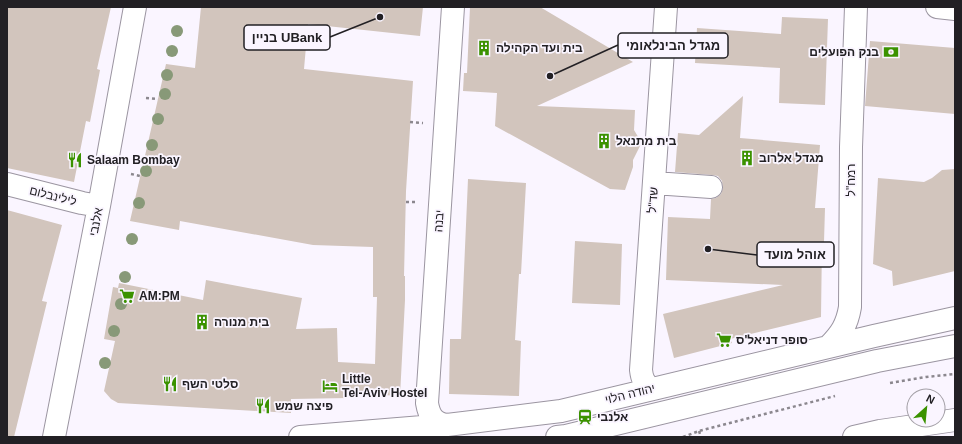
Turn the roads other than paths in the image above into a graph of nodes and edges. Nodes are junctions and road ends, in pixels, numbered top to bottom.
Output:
1 (135, 7) edge
2 (453, 7) edge
3 (666, 7) edge
4 (856, 7) edge
5 (937, 7) edge
6 (955, 9) edge
7 (654, 183) junction
8 (7, 184) edge
9 (711, 187) dead end
10 (100, 206) junction
11 (955, 318) edge
12 (955, 346) edge
13 (828, 347) junction
14 (651, 389) junction
15 (955, 420) edge
16 (447, 425) junction
17 (881, 434) edge
18 (54, 437) edge
19 (300, 437) edge
20 (558, 437) edge
21 (854, 437) edge

1 - 10 street, אלנבי
2 - 16 street, יבנה
3 - 7 street, שד"ל
4 - 13 street, רמח"ל
5 - 6 street
7 - 9 street
7 - 14 street, שד"ל
8 - 10 street, לילינבלום
10 - 18 street, אלנבי
11 - 13 street, יהודה הלוי
12 - 20 street
13 - 14 street, יהודה הלוי
14 - 16 street, יהודה הלוי
15 - 17 street
16 - 19 street, יהודה הלוי
17 - 21 street

